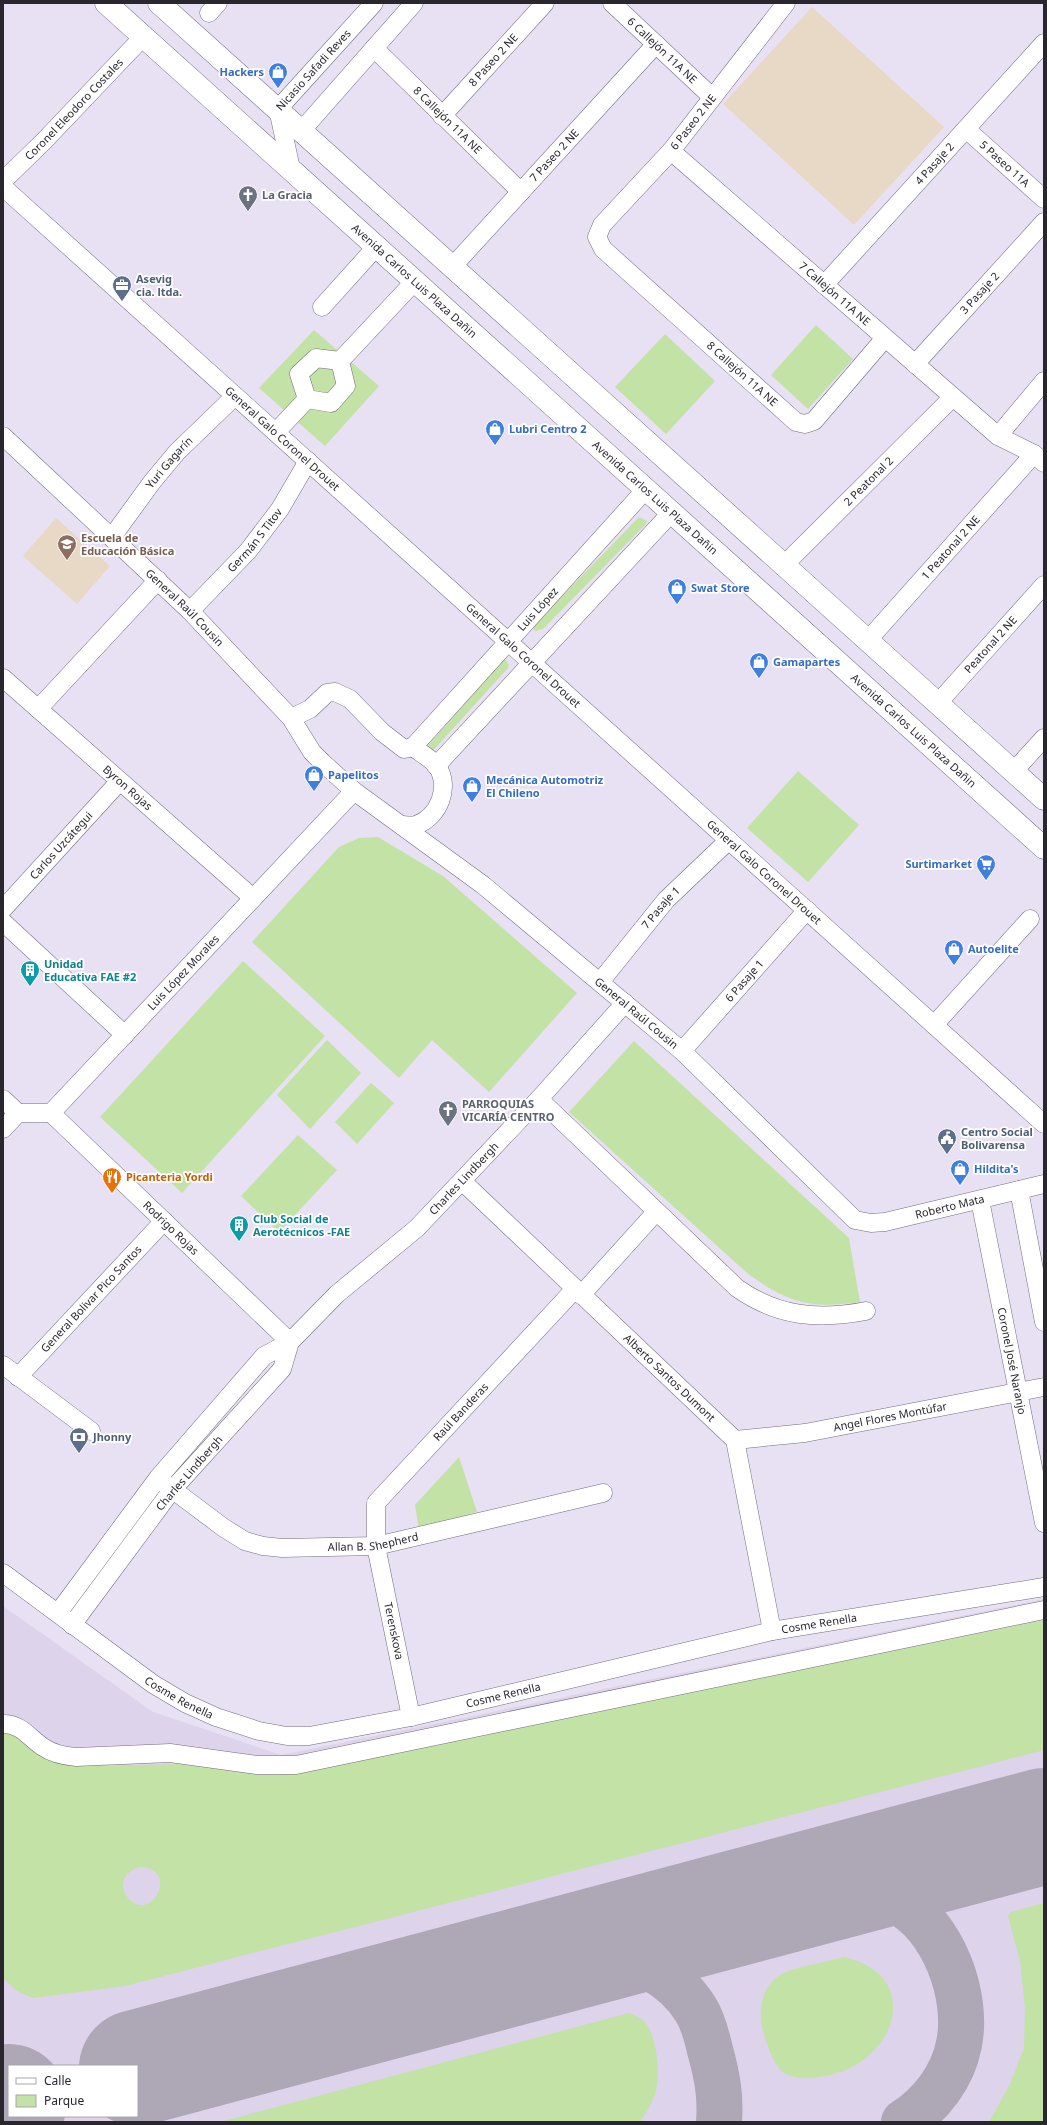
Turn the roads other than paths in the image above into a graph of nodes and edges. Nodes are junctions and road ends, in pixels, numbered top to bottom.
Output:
1 (106, 3) edge
2 (159, 3) edge
3 (374, 3) edge
4 (414, 3) edge
5 (545, 3) edge
6 (612, 3) edge
7 (780, 5) edge
8 (143, 37) junction
9 (1044, 43) edge
10 (656, 44) junction
11 (374, 48) junction
12 (712, 97) junction
13 (278, 109) junction
14 (442, 116) junction
15 (966, 129) junction
16 (302, 130) junction
17 (671, 151) junction
18 (291, 169) junction
19 (3, 181) edge
20 (3, 187) edge
21 (521, 192) junction
22 (1044, 199) edge
23 (1044, 222) edge
24 (597, 237) joint
25 (377, 246) junction
26 (453, 266) junction
27 (415, 281) junction
28 (824, 285) junction
29 (322, 307) dead end
30 (885, 338) junction
31 (340, 361) junction
32 (915, 364) junction
33 (1044, 381) edge
34 (236, 396) junction
35 (953, 397) junction
36 (307, 399) junction
37 (276, 432) junction
38 (3, 436) edge
39 (998, 436) junction
40 (1039, 459) edge
41 (308, 461) junction
42 (647, 488) junction
43 (672, 512) junction
44 (112, 538) junction
45 (784, 565) junction
46 (158, 580) junction
47 (1044, 585) edge
48 (190, 610) junction
49 (868, 640) junction
50 (508, 642) junction
51 (532, 663) junction
52 (3, 678) edge
53 (937, 704) junction
54 (38, 709) junction
55 (291, 718) junction
56 (1044, 738) edge
57 (413, 747) junction
58 (436, 766) junction
59 (1013, 772) junction
60 (119, 782) junction
61 (354, 791) junction
62 (1041, 792) edge
63 (401, 825) junction
64 (729, 840) junction
65 (1044, 848) edge
66 (253, 898) junction
67 (5, 904) edge
68 (807, 910) junction
69 (1030, 919) dead end
70 (3, 922) edge
71 (600, 982) junction
72 (625, 1004) junction
73 (934, 1025) junction
74 (125, 1035) junction
75 (682, 1051) junction
76 (3, 1099) edge
77 (539, 1100) junction
78 (18, 1113) junction
79 (51, 1113) junction
80 (1044, 1124) edge
81 (3, 1129) edge
82 (462, 1181) junction
83 (1044, 1184) edge
84 (1019, 1190) junction
85 (980, 1200) junction
86 (656, 1212) junction
87 (855, 1220) joint
88 (164, 1221) junction
89 (578, 1292) junction
90 (866, 1311) dead end
91 (1044, 1322) edge
92 (290, 1342) junction
93 (3, 1365) edge
94 (18, 1377) junction
95 (1044, 1388) edge
96 (1018, 1392) junction
97 (91, 1431) dead end
98 (736, 1440) junction
99 (158, 1478) junction
100 (172, 1490) junction
101 (603, 1493) dead end
102 (1044, 1523) edge
103 (376, 1546) junction
104 (3, 1573) edge
105 (1044, 1587) edge
106 (1044, 1610) edge
107 (58, 1613) junction
108 (72, 1625) junction
109 (772, 1631) junction
110 (411, 1717) junction
111 (3, 1724) edge

1 - 8 main road, Avenida Carlos Luis Plaza Dañin
2 - 13 main road
3 - 13 street, Nicasio Safadi Reves
4 - 11 street
5 - 14 street, 8 Paseo 2 NE
6 - 10 street, 6 Callejón 11A NE
7 - 12 street, 6 Paseo 2 NE
8 - 18 main road, Avenida Carlos Luis Plaza Dañin
8 - 19 street, Coronel Eleodoro Costales
9 - 15 street, 4 Pasaje 2
10 - 12 street, 6 Callejón 11A NE
10 - 21 street, 7 Paseo 2 NE
11 - 14 street, 8 Callejón 11A NE
11 - 16 street
12 - 17 street, 6 Paseo 2 NE
13 - 16 main road
13 - 18 street, Nicasio Safadi Reves
14 - 21 street, 8 Callejón 11A NE
15 - 22 street, 5 Paseo 11A
15 - 28 street, 4 Pasaje 2
16 - 26 main road
17 - 24 street, 6 Paseo 2 NE
17 - 28 street, 7 Callejón 11A NE
18 - 25 main road, Avenida Carlos Luis Plaza Dañin
20 - 34 street, General Galo Coronel Drouet
21 - 26 street, 7 Paseo 2 NE
23 - 32 street, 3 Pasaje 2
24 - 30 street, 8 Callejón 11A NE
25 - 27 main road, Avenida Carlos Luis Plaza Dañin
25 - 29 street
26 - 45 main road
27 - 31 street
27 - 42 main road, Avenida Carlos Luis Plaza Dañin
28 - 30 street, 7 Callejón 11A NE
30 - 32 street, 7 Callejón 11A NE
31 - 36 street
31 - 36 street
32 - 35 street, 7 Callejón 11A NE
33 - 39 street
34 - 37 street, General Galo Coronel Drouet
34 - 44 street, Yuri Gagarín
35 - 39 street, 7 Callejón 11A NE
35 - 45 street, 2 Peatonal 2
36 - 37 street
37 - 41 street, General Galo Coronel Drouet
38 - 44 street, General Raúl Cousin
39 - 40 street, 7 Callejón 11A NE
40 - 49 street, 1 Peatonal 2 NE
41 - 48 street, Germán S Titov
41 - 50 street, General Galo Coronel Drouet
42 - 43 main road, Avenida Carlos Luis Plaza Dañin
42 - 50 street, Luis López
43 - 51 street
43 - 65 main road, Avenida Carlos Luis Plaza Dañin
44 - 46 street, General Raúl Cousin
45 - 49 main road
46 - 48 street, General Raúl Cousin
46 - 54 street
47 - 53 street, Peatonal 2 NE
48 - 55 street, General Raúl Cousin
49 - 53 main road
50 - 51 street, General Galo Coronel Drouet
50 - 57 street, Luis López
51 - 58 street
51 - 64 street, General Galo Coronel Drouet
52 - 54 street, Byron Rojas
53 - 59 main road
54 - 60 street, Byron Rojas
55 - 57 street
55 - 61 street, General Raúl Cousin
56 - 59 street
57 - 58 street
58 - 63 street
59 - 62 main road
60 - 66 street, Byron Rojas
60 - 67 street, Carlos Uzcátegui
61 - 63 street, General Raúl Cousin
61 - 66 street, Luis López Morales
63 - 71 street, General Raúl Cousin
64 - 68 street, General Galo Coronel Drouet
64 - 71 street, 7 Pasaje 1
66 - 74 street, Luis López Morales
68 - 73 street, General Galo Coronel Drouet
68 - 75 street, 6 Pasaje 1
69 - 73 street
70 - 74 street
71 - 72 street, General Raúl Cousin
72 - 75 street, General Raúl Cousin
72 - 77 street, Charles Lindbergh
73 - 80 street, General Galo Coronel Drouet
74 - 79 street, Luis López Morales
75 - 87 street, General Raúl Cousin
76 - 78 street
77 - 82 street, Charles Lindbergh
77 - 86 street
78 - 79 street
78 - 81 street
79 - 88 street, Rodrigo Rojas
82 - 89 street, Alberto Santos Dumont
82 - 92 street, Charles Lindbergh
83 - 84 street, Roberto Mata
84 - 85 street, Roberto Mata
84 - 91 street
85 - 87 street, Roberto Mata
85 - 96 street, Coronel José Naranjo
86 - 89 street, Raúl Banderas
86 - 90 street
88 - 92 street, Rodrigo Rojas
88 - 94 street, General Bolivar Pico Santos
89 - 98 street, Alberto Santos Dumont
89 - 103 street, Raúl Banderas
92 - 99 street, Charles Lindbergh
92 - 100 street, Charles Lindbergh
93 - 94 street
94 - 97 street
95 - 96 street, Angel Flores Montúfar
96 - 98 street, Angel Flores Montúfar
96 - 102 street, Coronel José Naranjo
98 - 109 street
99 - 100 street, Allan B. Shepherd
99 - 107 street, Charles Lindbergh
100 - 103 street, Allan B. Shepherd
100 - 108 street, Charles Lindbergh
101 - 103 street, Allan B. Shepherd
103 - 110 street, Terenskova
104 - 107 street, Cosme Renella
105 - 109 street, Cosme Renella
106 - 111 street
107 - 108 street, Cosme Renella
108 - 110 street, Cosme Renella
109 - 110 street, Cosme Renella

